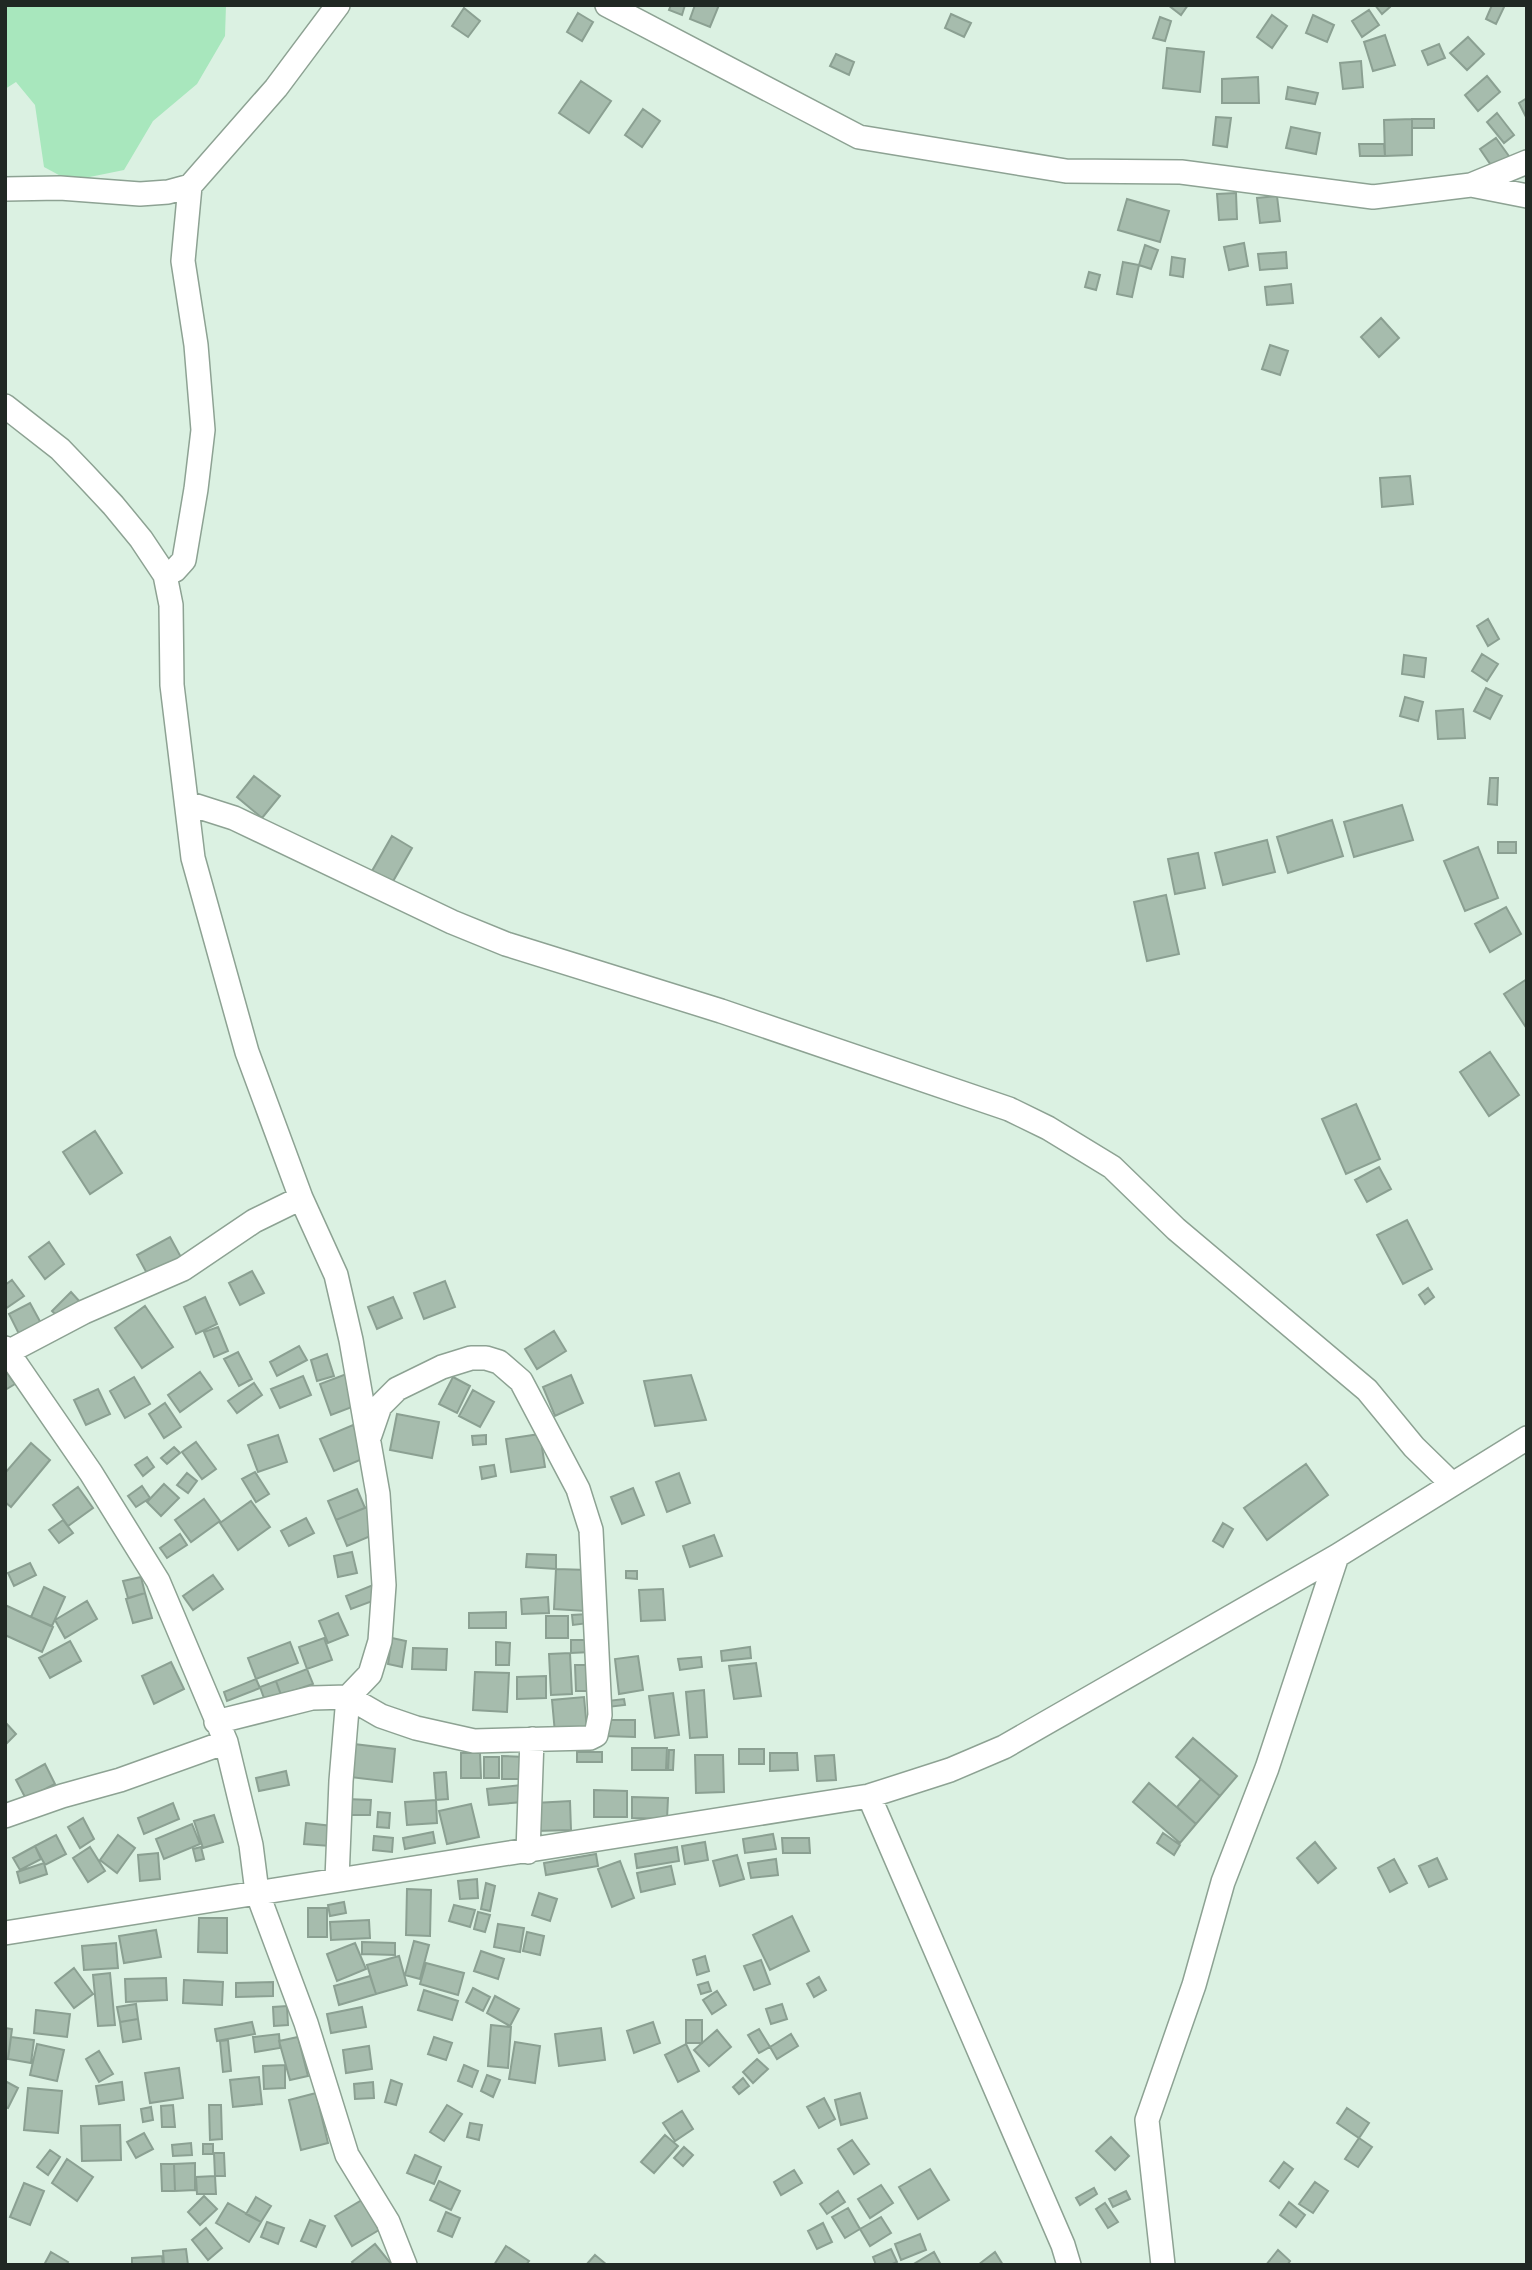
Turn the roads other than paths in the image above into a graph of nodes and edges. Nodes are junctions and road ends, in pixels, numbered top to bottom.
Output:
1 (338, 5) edge
2 (607, 5) edge
3 (1527, 162) edge
4 (1471, 185) junction
5 (190, 186) junction
6 (5, 189) edge
7 (1527, 196) edge
8 (5, 406) edge
9 (165, 575) junction
10 (187, 803) junction
11 (301, 1198) junction
12 (7, 1350) edge
13 (369, 1438) junction
14 (1527, 1438) edge
15 (1452, 1483) junction
16 (1337, 1556) junction
17 (348, 1697) junction
18 (221, 1732) junction
19 (532, 1739) junction
20 (869, 1796) junction
21 (5, 1816) edge
22 (528, 1852) junction
23 (337, 1880) junction
24 (257, 1892) junction
25 (5, 1933) edge
26 (405, 2265) edge
27 (1069, 2265) edge
28 (1163, 2265) edge

1 - 5 street
2 - 4 street
3 - 4 street
4 - 7 street
5 - 6 street
5 - 9 street
8 - 9 street
9 - 10 street
10 - 11 street
10 - 15 street
11 - 12 street
11 - 13 street
12 - 18 street
13 - 17 street
13 - 19 street
14 - 15 street
15 - 16 street
16 - 20 street
16 - 28 street
17 - 18 street
17 - 19 street
17 - 23 street
18 - 21 street
18 - 24 street
19 - 22 street
20 - 22 street
20 - 27 street
22 - 23 street
23 - 24 street
24 - 25 street
24 - 26 street

